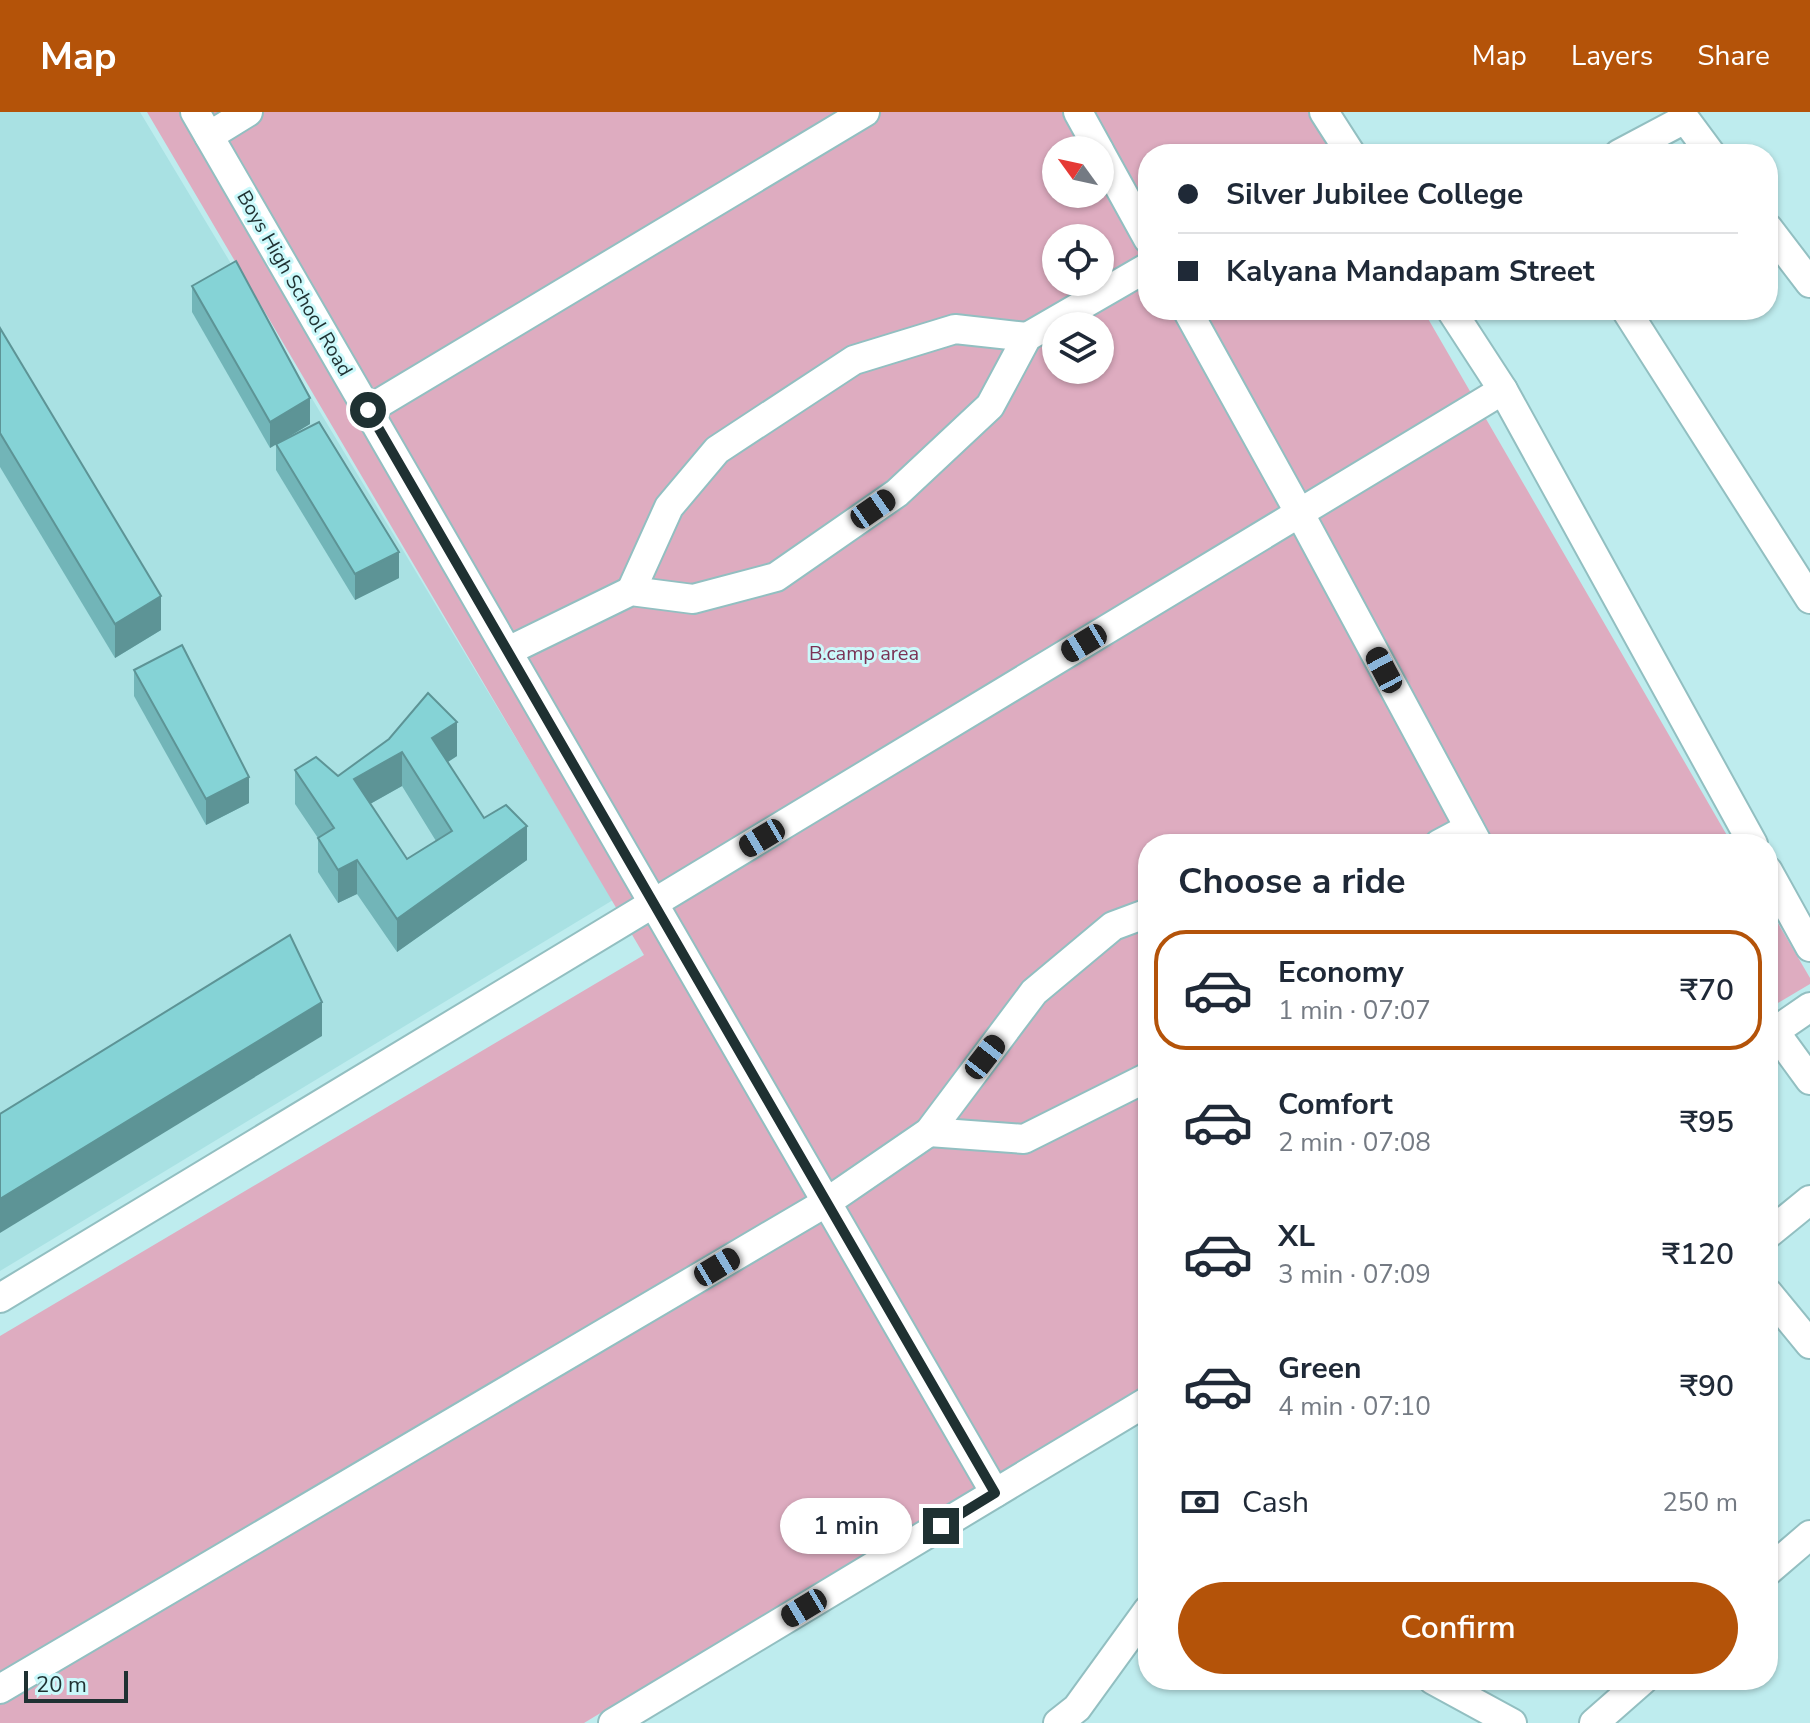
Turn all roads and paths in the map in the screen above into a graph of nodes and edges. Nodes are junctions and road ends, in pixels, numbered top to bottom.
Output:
1 (248, 112) edge
2 (865, 112) edge
3 (1078, 112) edge
4 (1324, 112) edge
5 (202, 124) edge
6 (1091, 136) edge
7 (1345, 144) edge
8 (1638, 144) edge
9 (1704, 144) edge
10 (1114, 178) edge
11 (1138, 221) edge
12 (1778, 241) edge
13 (1138, 273) edge
14 (1810, 283) edge
15 (1193, 320) edge
16 (1458, 320) edge
17 (1632, 320) edge
18 (1027, 337) junction
19 (1503, 390) junction
20 (368, 410) junction
21 (1299, 512) junction
22 (631, 591) junction
23 (1810, 599) edge
24 (508, 651) junction
25 (1472, 834) edge
26 (1747, 834) edge
27 (1778, 889) edge
28 (654, 903) junction
29 (1138, 917) edge
30 (1810, 947) edge
31 (1810, 1007) edge
32 (1778, 1030) edge
33 (1778, 1041) edge
34 (1810, 1080) edge
35 (1138, 1082) edge
36 (929, 1132) junction
37 (1810, 1200) edge
38 (827, 1202) junction
39 (1778, 1226) edge
40 (0, 1298) edge
41 (1778, 1305) edge
42 (1810, 1344) edge
43 (1138, 1407) edge
44 (995, 1493) junction
45 (1810, 1535) edge
46 (1778, 1562) edge
47 (1138, 1624) edge
48 (0, 1689) edge
49 (1451, 1690) edge
50 (1632, 1690) edge
51 (613, 1723) edge
52 (1058, 1723) edge
53 (1512, 1723) edge
54 (1594, 1723) edge

1 - 5 street
2 - 20 street
3 - 6 street
4 - 7 street
5 - 20 street, Boys High School Road
8 - 9 street
10 - 11 street
12 - 14 street
13 - 18 street
15 - 21 street
16 - 19 street
17 - 23 street
18 - 22 street
18 - 22 street
19 - 21 street
19 - 26 street
20 - 24 street, Boys High School Road
21 - 25 street
21 - 28 street
22 - 24 street
24 - 28 street, Boys High School Road
27 - 30 street
28 - 38 street, Boys High School Road
28 - 40 street
29 - 36 street
31 - 32 street
33 - 34 street
35 - 36 street
36 - 38 street
37 - 39 street
38 - 44 street, Boys High School Road
38 - 48 street
41 - 42 street
43 - 44 street
44 - 51 street
45 - 46 street
47 - 52 street
49 - 53 street
50 - 54 street

